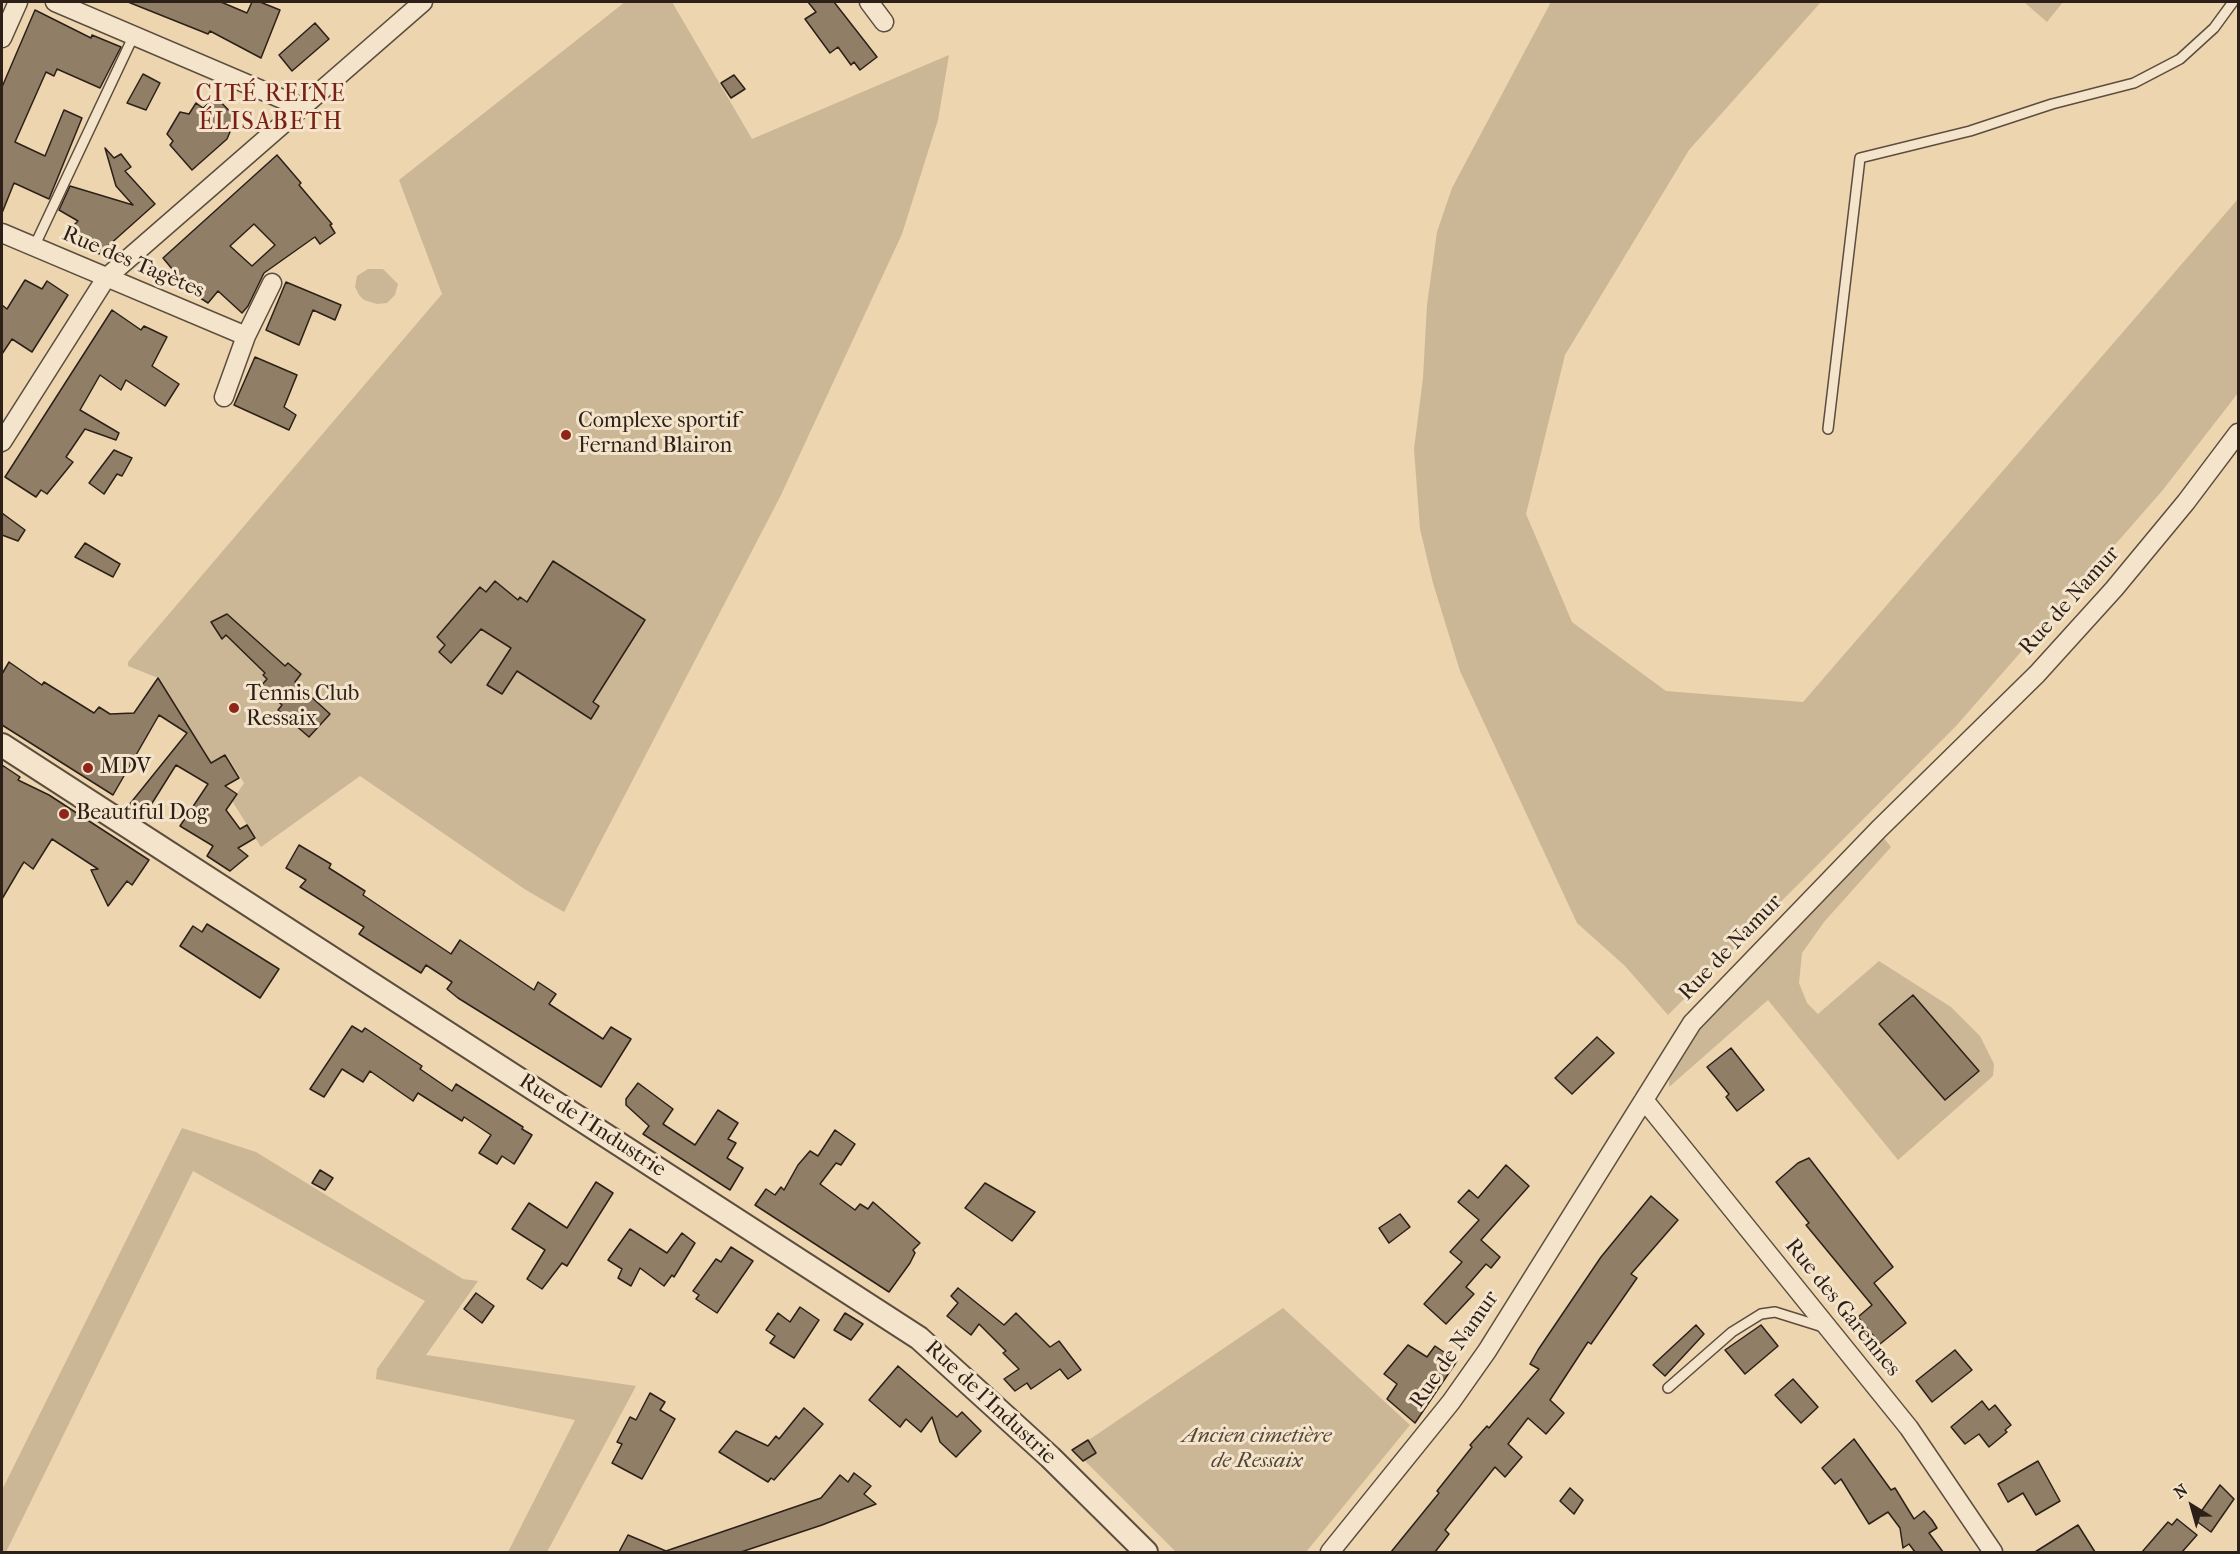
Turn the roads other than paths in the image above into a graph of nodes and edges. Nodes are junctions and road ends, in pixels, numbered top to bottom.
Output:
1 (18, 2) edge
2 (55, 2) edge
3 (423, 2) edge
4 (869, 2) edge
5 (2233, 2) edge
6 (884, 22) dead end
7 (134, 35) junction
8 (2, 38) edge
9 (301, 107) junction
10 (2, 233) edge
11 (34, 247) junction
12 (106, 278) junction
13 (272, 283) dead end
14 (246, 336) junction
15 (224, 397) dead end
16 (1828, 429) dead end
17 (2238, 433) edge
18 (2, 442) edge
19 (2, 745) edge
20 (1644, 1100) junction
21 (1828, 1329) junction
22 (1668, 1388) dead end
23 (1146, 1552) edge
24 (1330, 1552) edge
25 (1993, 1552) edge

1 - 8 street
2 - 7 street
3 - 9 street
4 - 6 street
5 - 16 lane
7 - 9 street
7 - 11 lane
9 - 12 street
10 - 11 street, Rue des Tagètes
11 - 12 street, Rue des Tagètes
12 - 14 street, Rue des Tagètes
12 - 18 street
13 - 14 street
14 - 15 street
17 - 20 street, Rue de Namur
19 - 23 street, Rue de l'Industrie
20 - 21 street, Rue des Garennes
20 - 24 street, Rue de Namur
21 - 22 lane
21 - 25 street, Rue des Garennes

